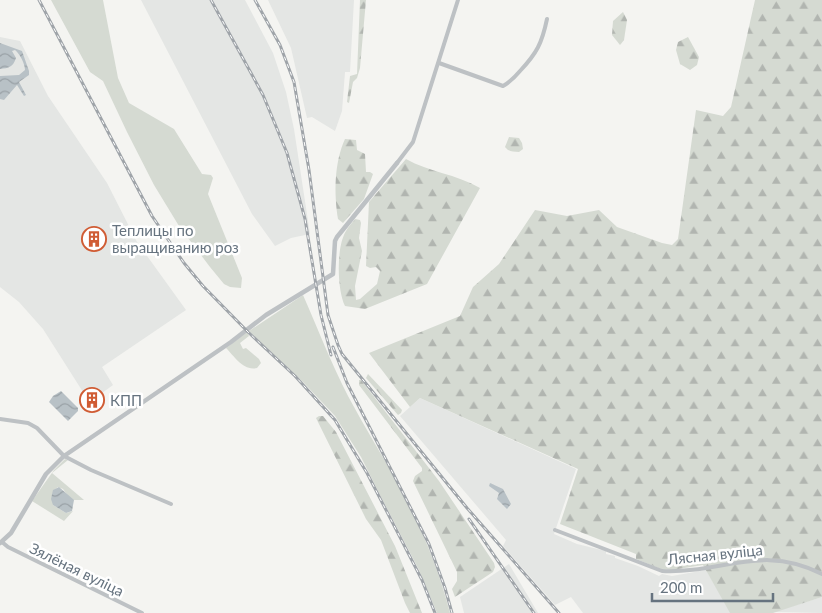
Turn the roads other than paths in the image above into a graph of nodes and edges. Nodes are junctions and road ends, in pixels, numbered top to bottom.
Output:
1 (458, 0) edge
2 (547, 19) dead end
3 (439, 63) junction
4 (397, 164) joint
5 (0, 419) edge
6 (64, 456) junction
7 (171, 504) dead end
8 (554, 530) dead end
9 (1, 543) edge
10 (822, 574) edge
11 (142, 613) edge

1 - 3 street
2 - 3 street
3 - 4 street
4 - 6 street
5 - 6 street
6 - 7 street
6 - 9 street
8 - 10 street, Лясная вуліца
9 - 11 street, Зялёная вуліца

